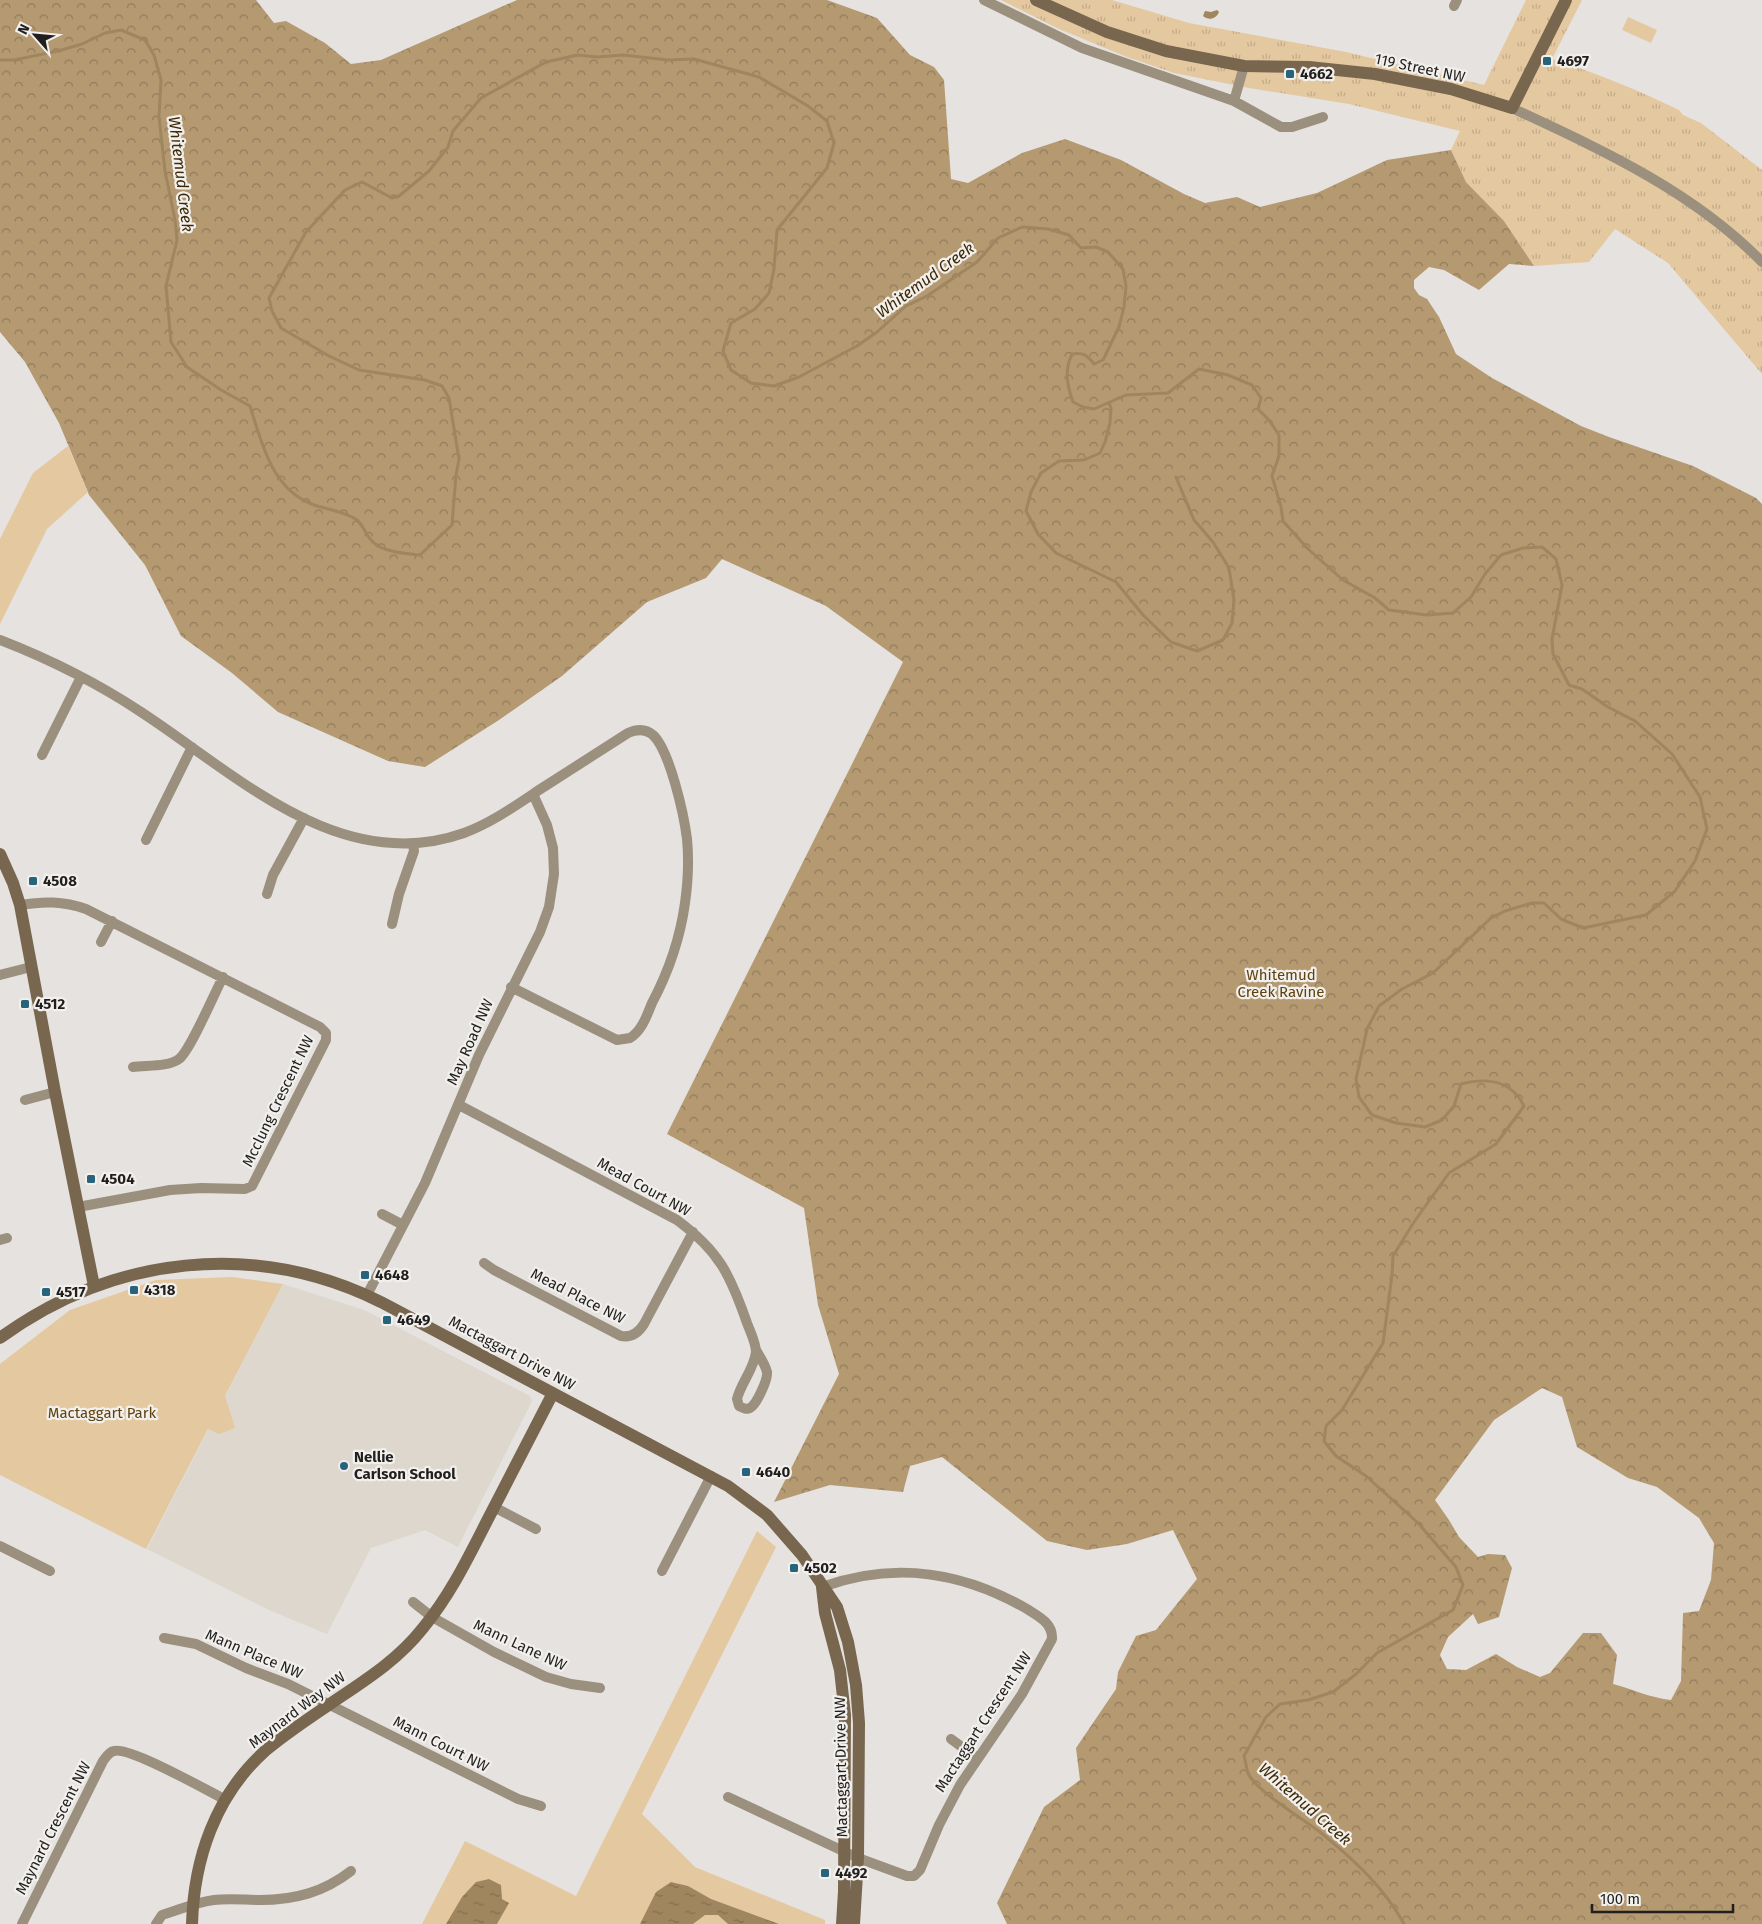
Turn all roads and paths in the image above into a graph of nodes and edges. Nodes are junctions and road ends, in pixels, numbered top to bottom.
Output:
1 (984, 0) edge
2 (1036, 0) edge
3 (1566, 0) edge
4 (1244, 66) junction
5 (1234, 101) junction
6 (1512, 108) junction
7 (1323, 117) dead end
8 (1762, 262) edge
9 (0, 640) edge
10 (81, 677) junction
11 (192, 748) junction
12 (42, 755) dead end
13 (532, 794) junction
14 (304, 818) junction
15 (146, 840) dead end
16 (413, 843) junction
17 (0, 854) edge
18 (267, 894) dead end
19 (20, 905) junction
20 (112, 921) junction
21 (392, 924) dead end
22 (101, 942) dead end
23 (31, 967) junction
24 (0, 975) edge
25 (223, 977) junction
26 (511, 987) junction
27 (133, 1067) dead end
28 (55, 1092) junction
29 (25, 1100) dead end
30 (459, 1105) junction
31 (78, 1207) junction
32 (382, 1214) dead end
33 (404, 1225) junction
34 (693, 1232) junction
35 (484, 1263) dead end
36 (94, 1286) junction
37 (367, 1295) junction
38 (0, 1338) edge
39 (756, 1350) junction
40 (553, 1393) junction
41 (711, 1476) junction
42 (494, 1507) junction
43 (536, 1530) dead end
44 (0, 1546) edge
45 (50, 1571) dead end
46 (662, 1572) dead end
47 (822, 1587) junction
48 (413, 1602) dead end
49 (432, 1617) junction
50 (164, 1638) dead end
51 (600, 1688) dead end
52 (329, 1705) junction
53 (951, 1739) dead end
54 (977, 1758) junction
55 (728, 1797) dead end
56 (226, 1800) junction
57 (541, 1806) dead end
58 (844, 1852) junction
59 (858, 1858) junction
60 (351, 1871) dead end
61 (193, 1906) junction
62 (22, 1924) edge
63 (156, 1924) edge
64 (192, 1924) edge
65 (842, 1924) edge
66 (854, 1924) edge

1 - 5 street
2 - 4 street, 119 Street NW
3 - 6 street
4 - 5 street
4 - 6 street, 119 Street NW
5 - 7 street
6 - 8 street, 119 Street NW
9 - 10 street
10 - 11 street
10 - 12 street
11 - 14 street
11 - 15 street
13 - 16 street
13 - 26 street, May Road NW
13 - 26 street
14 - 16 street
14 - 18 street
16 - 21 street
17 - 19 street
19 - 20 street, Mcclung Crescent NW
19 - 23 street
20 - 22 street
20 - 25 street, Mcclung Crescent NW
23 - 24 street
23 - 28 street
25 - 27 street
25 - 31 street, Mcclung Crescent NW
26 - 30 street, May Road NW
28 - 29 street
28 - 31 street
30 - 33 street, May Road NW
30 - 34 street, Mead Court NW
31 - 36 street
32 - 33 street
33 - 37 street, May Road NW
34 - 35 street, Mead Place NW
34 - 39 street, Mead Court NW
36 - 37 street, Mactaggart Drive NW
36 - 38 street, Mactaggart Drive NW
37 - 40 street, Mactaggart Drive NW
39 - 39 street, Mead Court NW
40 - 41 street, Mactaggart Drive NW
40 - 42 street, Maynard Way NW
41 - 46 street
41 - 47 street, Mactaggart Drive NW
42 - 43 street
42 - 49 street, Maynard Way NW
44 - 45 street
47 - 54 street, Mactaggart Crescent NW
47 - 58 street, Mactaggart Drive NW
47 - 59 street, Mactaggart Drive NW
48 - 49 street
49 - 51 street, Mann Lane NW
49 - 52 street, Maynard Way NW
50 - 52 street, Mann Place NW
52 - 56 street, Maynard Way NW
52 - 57 street, Mann Court NW
53 - 54 street
54 - 59 street, Mactaggart Crescent NW
55 - 58 street, Mactaggart Crescent NW
56 - 61 street, Maynard Way NW
56 - 62 street, Maynard Crescent NW
58 - 59 street, Mactaggart Crescent NW
58 - 65 street, Mactaggart Drive NW
59 - 66 street, Mactaggart Drive NW
60 - 61 street
61 - 63 street
61 - 64 street, Maynard Way NW

